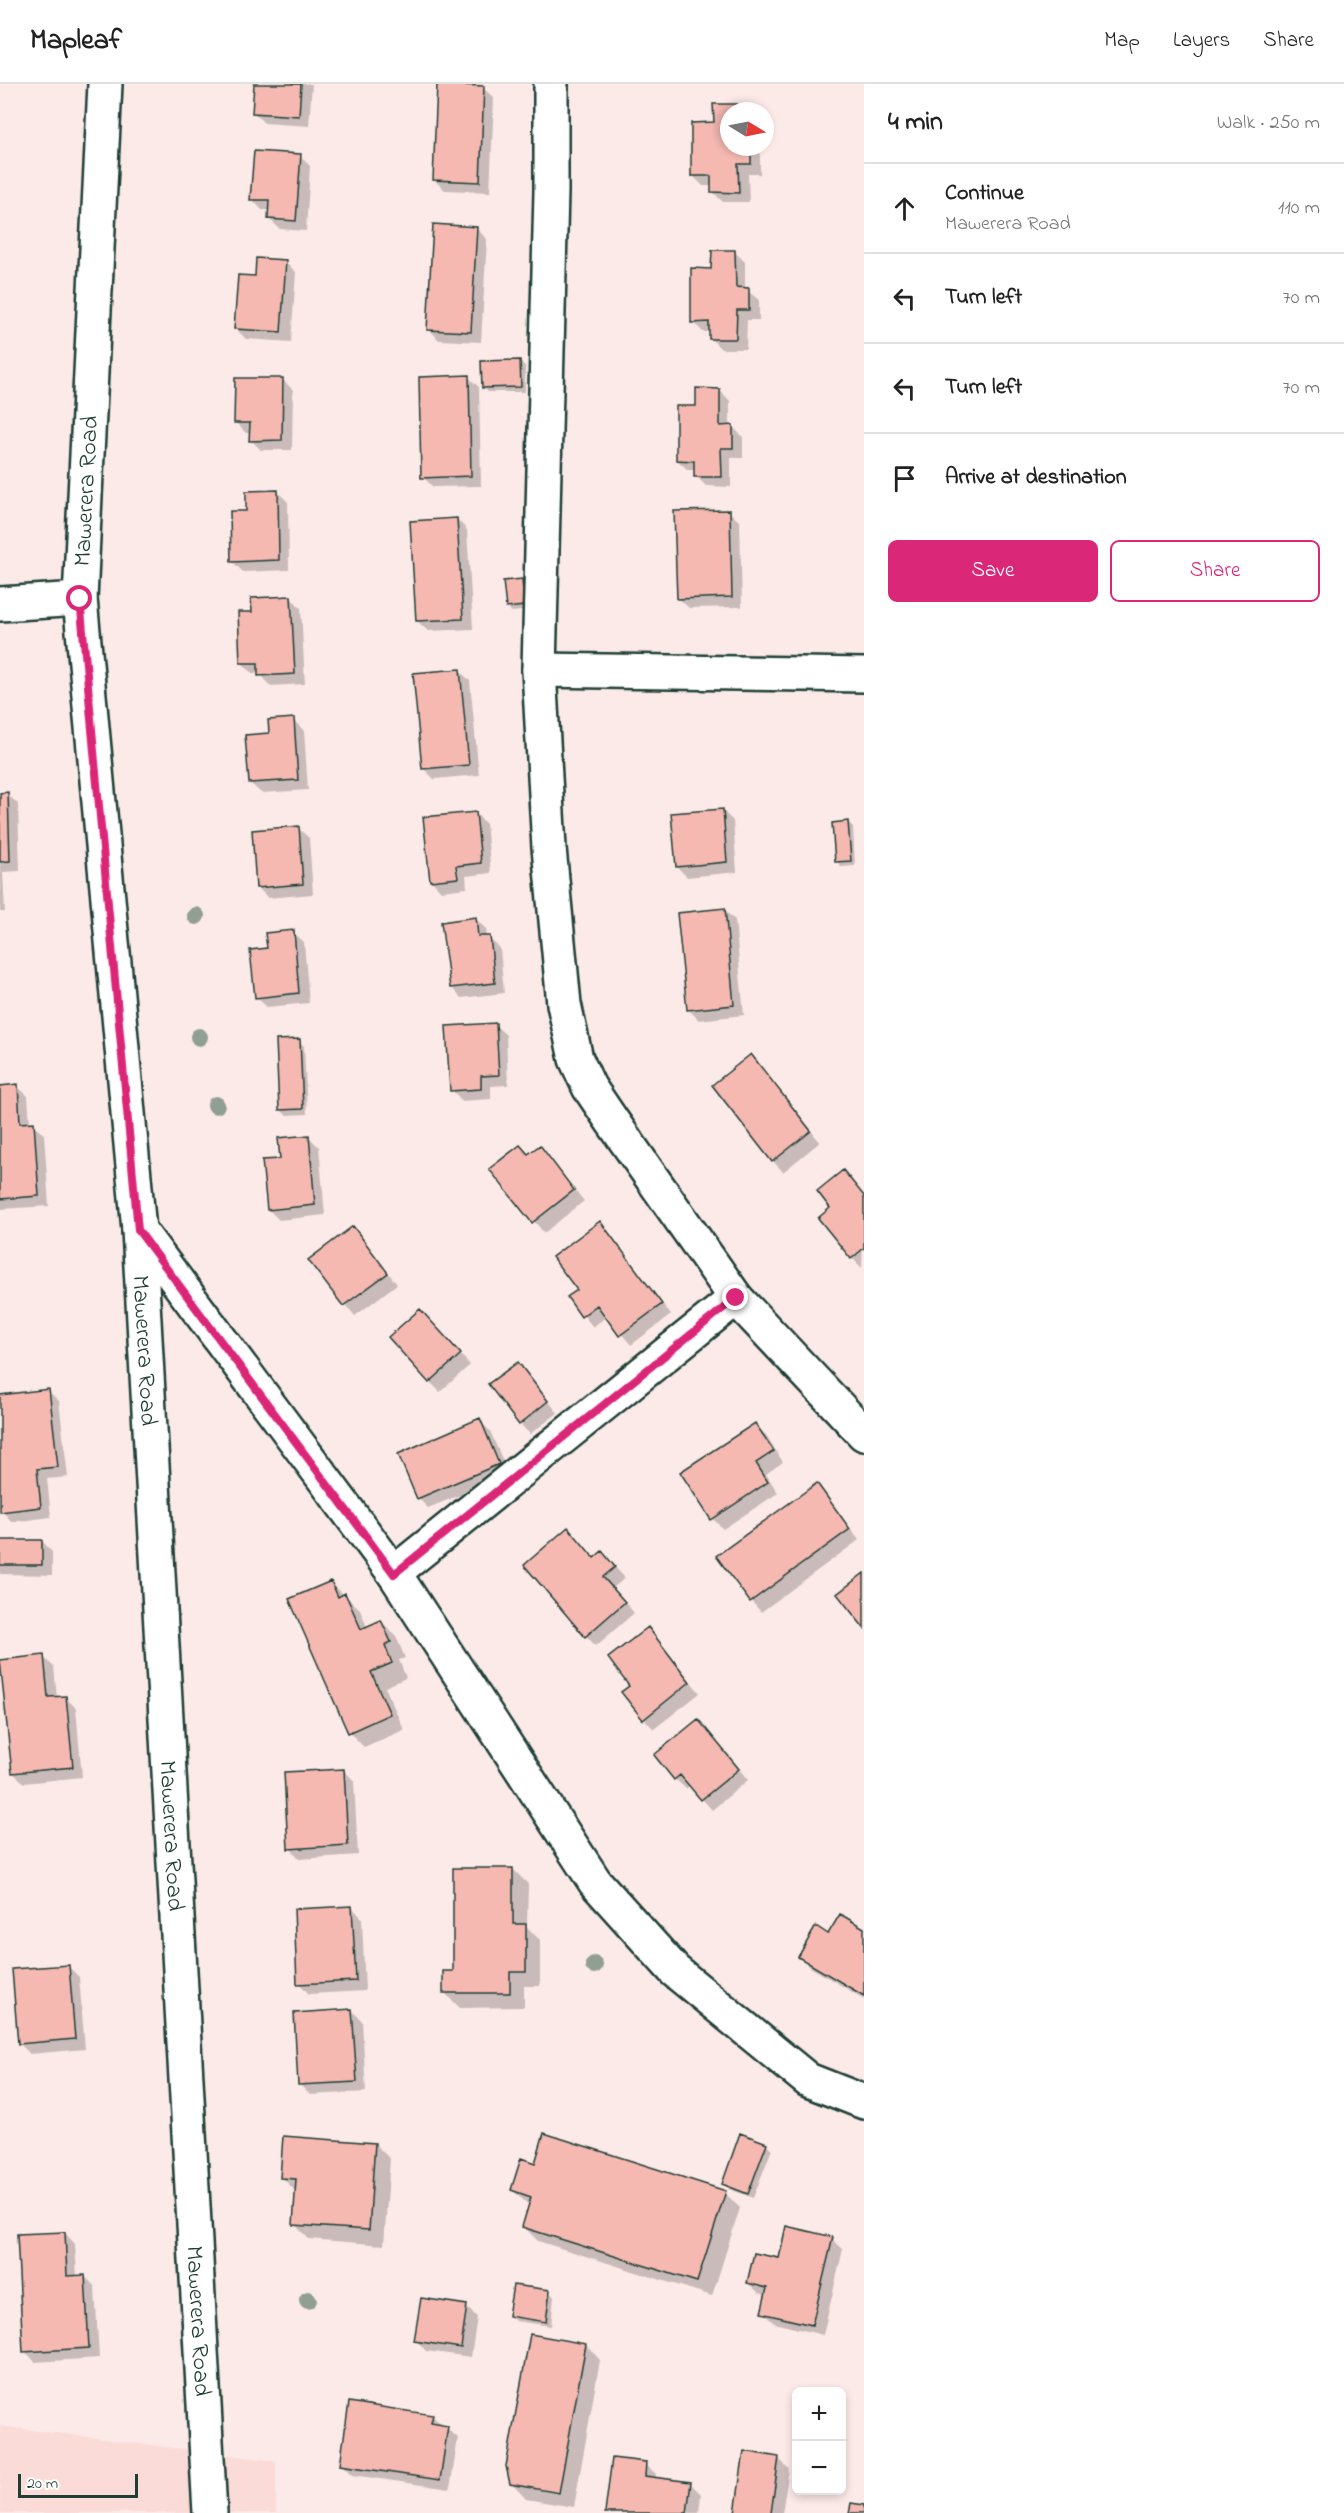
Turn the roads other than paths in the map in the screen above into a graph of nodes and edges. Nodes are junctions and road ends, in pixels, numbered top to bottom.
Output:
1 (105, 84) edge
2 (551, 84) edge
3 (80, 599) junction
4 (0, 604) edge
5 (539, 670) junction
6 (864, 675) edge
7 (138, 1230) junction
8 (736, 1298) junction
9 (864, 1434) edge
10 (394, 1574) junction
11 (864, 2102) edge
12 (210, 2513) edge

1 - 3 street, Mawerera Road
2 - 5 street
3 - 4 street
3 - 7 street, Mawerera Road
5 - 6 street
5 - 8 street
7 - 10 street
7 - 12 street, Mawerera Road
8 - 9 street
8 - 10 street
10 - 11 street

